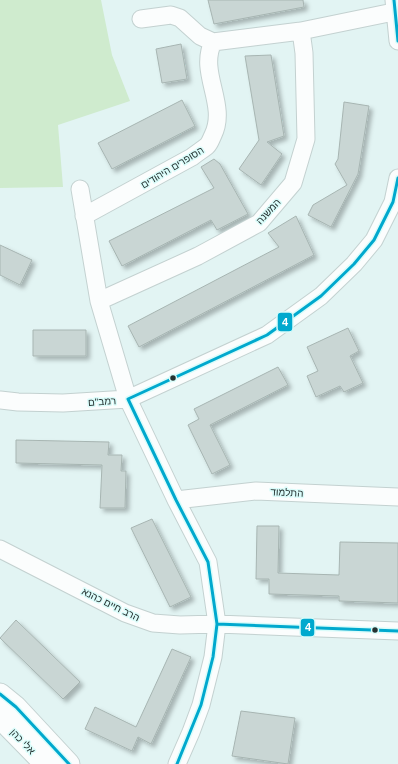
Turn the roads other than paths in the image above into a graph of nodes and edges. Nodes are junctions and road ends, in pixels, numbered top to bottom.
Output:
1 (395, 7) edge
2 (141, 19) dead end
3 (301, 31) junction
4 (398, 41) edge
5 (213, 42) junction
6 (398, 178) edge
7 (80, 189) dead end
8 (84, 216) junction
9 (99, 301) junction
10 (128, 399) junction
11 (0, 400) edge
12 (398, 497) edge
13 (176, 500) junction
14 (0, 549) edge
15 (217, 624) junction
16 (398, 631) edge
17 (0, 694) edge
18 (0, 718) edge
19 (45, 764) edge
20 (70, 764) edge
21 (177, 764) edge

1 - 3 street
1 - 4 street
2 - 5 street
3 - 5 street
3 - 9 street, המשנה
5 - 8 street, הסופרים היהודים
6 - 10 street, רמב"ם
7 - 8 street
8 - 9 street
9 - 10 street
10 - 11 street, רמב"ם
10 - 13 street
12 - 13 street, התלמוד
13 - 15 street
14 - 15 street, הרב חיים כהנא
15 - 16 street, הרב חיים כהנא
15 - 21 street
17 - 20 street, אלי כהן
18 - 19 street, אלי כהן

